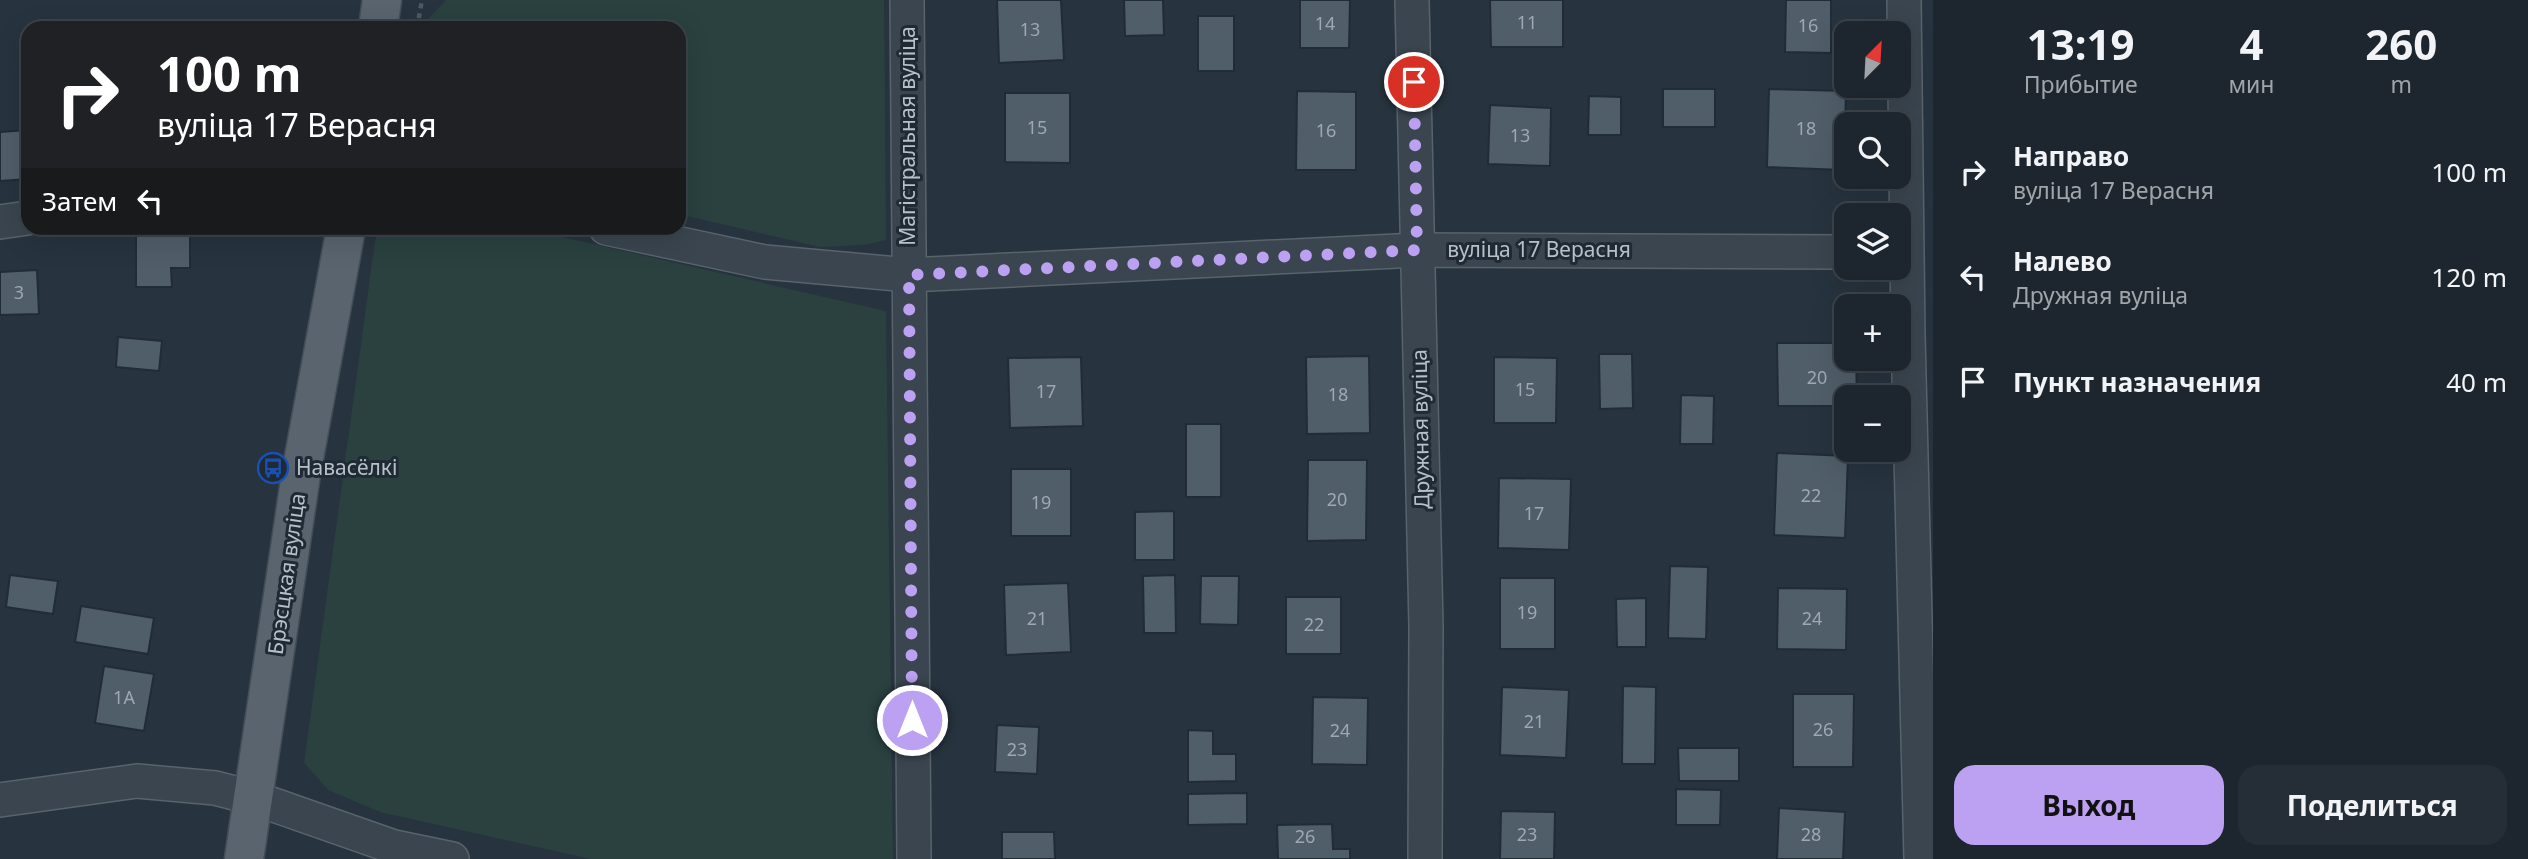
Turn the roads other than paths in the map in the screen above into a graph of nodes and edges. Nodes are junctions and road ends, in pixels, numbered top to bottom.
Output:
1 (382, 0) edge
2 (907, 0) edge
3 (1412, 0) edge
4 (1904, 0) edge
5 (379, 21) edge
6 (21, 219) edge
7 (0, 222) edge
8 (345, 235) edge
9 (639, 235) edge
10 (1417, 250) junction
11 (1834, 252) edge
12 (1913, 253) edge
13 (909, 275) junction
14 (254, 798) junction
15 (0, 800) edge
16 (244, 859) edge
17 (452, 859) edge
18 (914, 859) edge
19 (1425, 859) edge
20 (1921, 859) edge

1 - 5 main road
2 - 13 street, Магістральная вуліца
3 - 10 street, Дружная вуліца
4 - 12 street
6 - 7 street
8 - 14 main road, Брэсцкая вуліца
9 - 13 street, вуліца 17 Верасня
10 - 11 street, вуліца 17 Верасня
10 - 13 street, вуліца 17 Верасня
10 - 19 street, Дружная вуліца
12 - 20 street
13 - 18 street, Магістральная вуліца
14 - 15 street
14 - 16 main road, Брэсцкая вуліца
14 - 17 street

